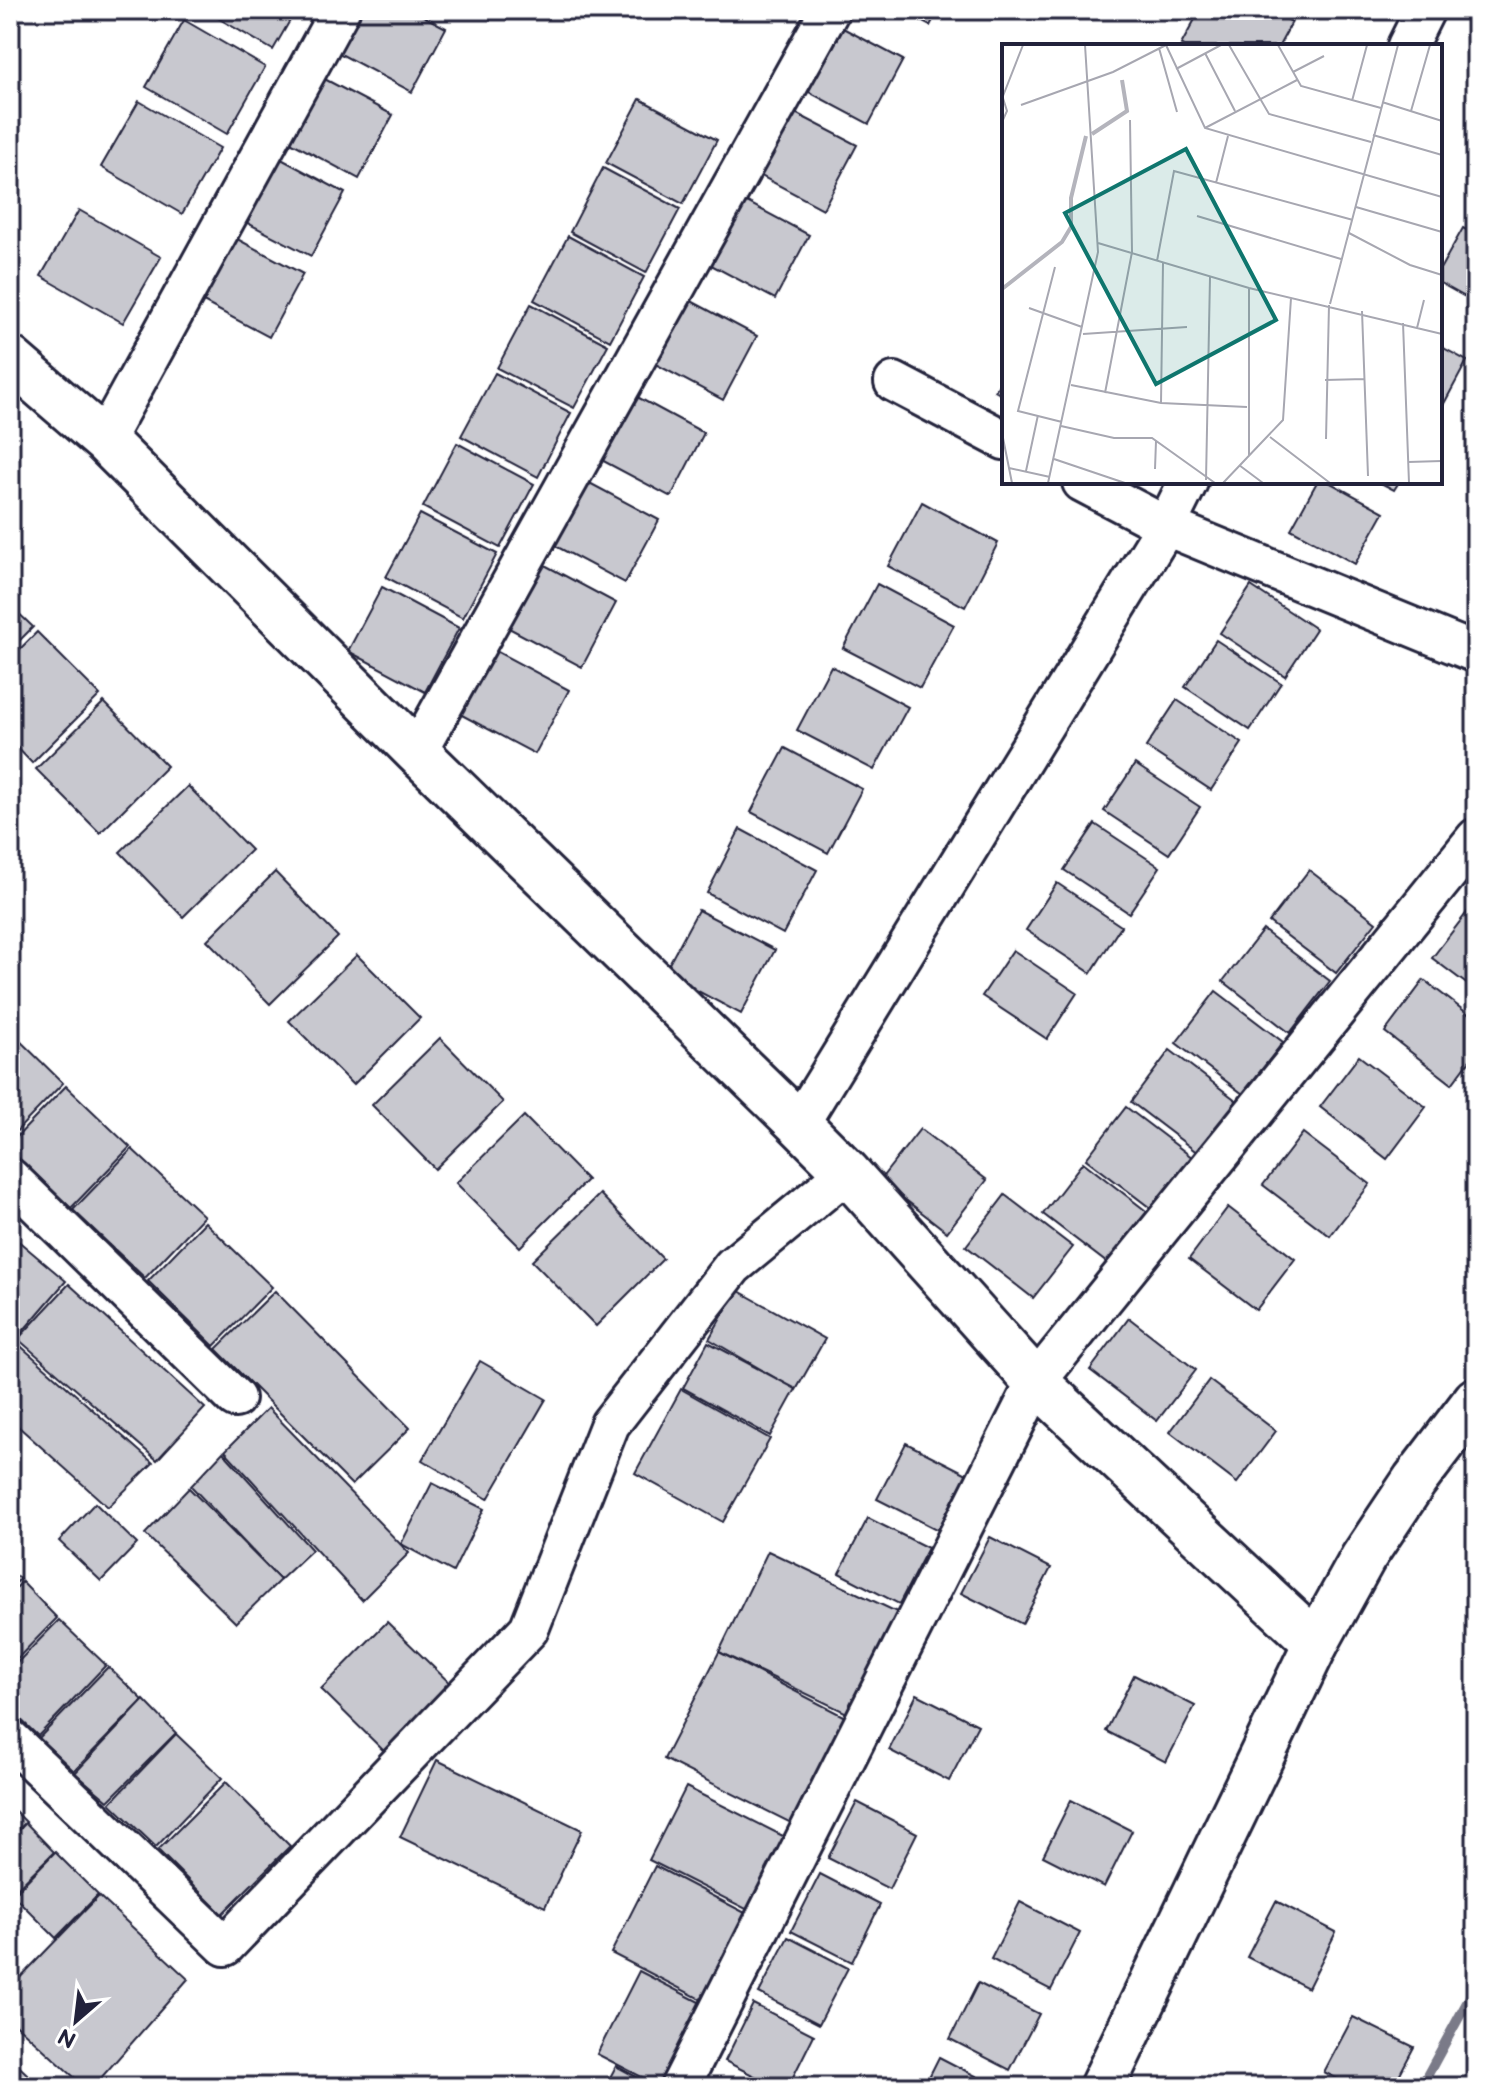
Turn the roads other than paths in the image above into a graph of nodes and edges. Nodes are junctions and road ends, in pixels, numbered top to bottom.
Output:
1 (340, 10) edge
2 (830, 10) edge
3 (1425, 10) edge
4 (1408, 44) edge
5 (10, 359) edge
6 (894, 382) dead end
7 (1002, 439) edge
8 (104, 440) junction
9 (1086, 484) edge
10 (1187, 484) edge
11 (1166, 526) junction
12 (1476, 653) edge
13 (417, 752) junction
14 (1476, 838) edge
15 (799, 1124) junction
16 (847, 1172) junction
17 (10, 1178) edge
18 (1036, 1382) junction
19 (235, 1398) dead end
20 (1476, 1400) edge
21 (1316, 1643) junction
22 (10, 1739) edge
23 (680, 2087) edge
24 (1102, 2087) edge

1 - 8 street
2 - 13 street
3 - 4 street
5 - 8 street
6 - 7 street
8 - 13 street
9 - 11 street
10 - 11 street
11 - 12 street
11 - 15 street
13 - 15 street
14 - 18 street
15 - 16 street
16 - 18 street
16 - 22 street
17 - 19 street
18 - 21 street
18 - 23 street
20 - 21 street
21 - 24 street

